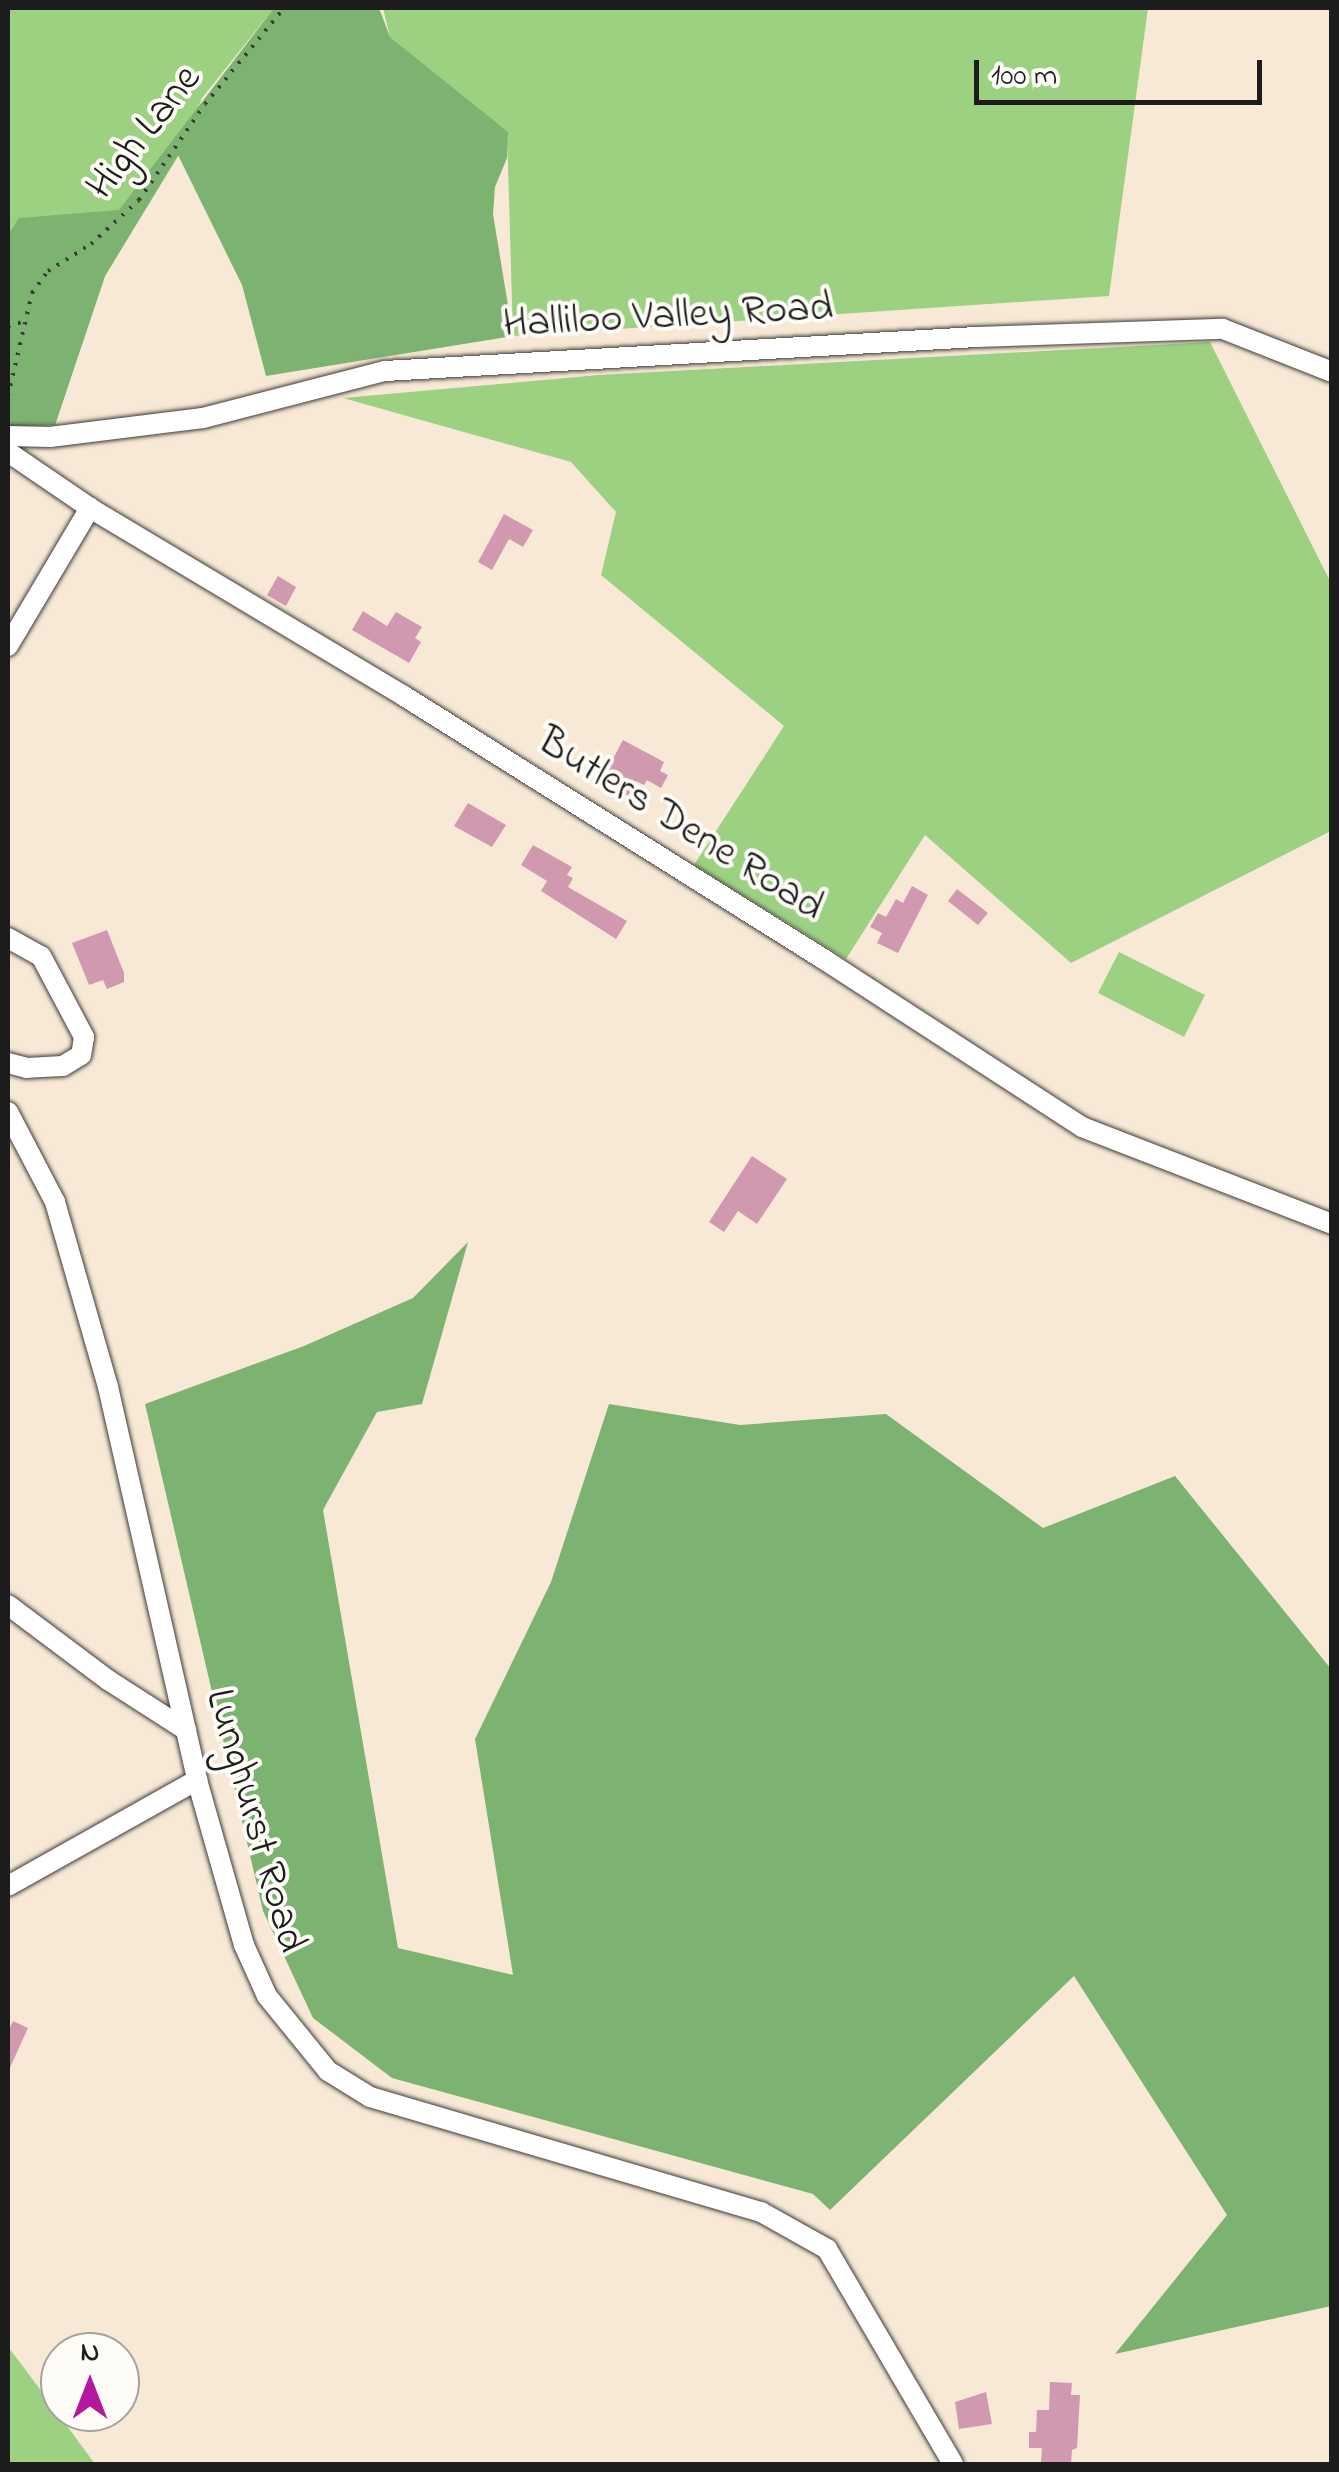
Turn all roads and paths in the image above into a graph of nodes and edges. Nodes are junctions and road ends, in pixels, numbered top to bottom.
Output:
1 (284, 8) edge
2 (22, 322) junction
3 (8, 326) edge
4 (1332, 372) edge
5 (8, 396) edge
6 (8, 436) edge
7 (8, 452) edge
8 (90, 508) junction
9 (8, 646) edge
10 (8, 938) edge
11 (8, 1063) edge
12 (8, 1112) edge
13 (1332, 1224) edge
14 (8, 1605) edge
15 (186, 1730) junction
16 (197, 1780) junction
17 (8, 1886) edge
18 (953, 2464) edge

1 - 2 path, High Lane
2 - 3 path
2 - 5 path, High Lane
4 - 6 street, Halliloo Valley Road
7 - 8 street, Butlers Dene Road
8 - 9 street
8 - 13 street, Butlers Dene Road
10 - 11 street
12 - 15 street, Lunghurst Road
14 - 15 street
15 - 16 street, Lunghurst Road
16 - 17 street
16 - 18 street, Lunghurst Road

